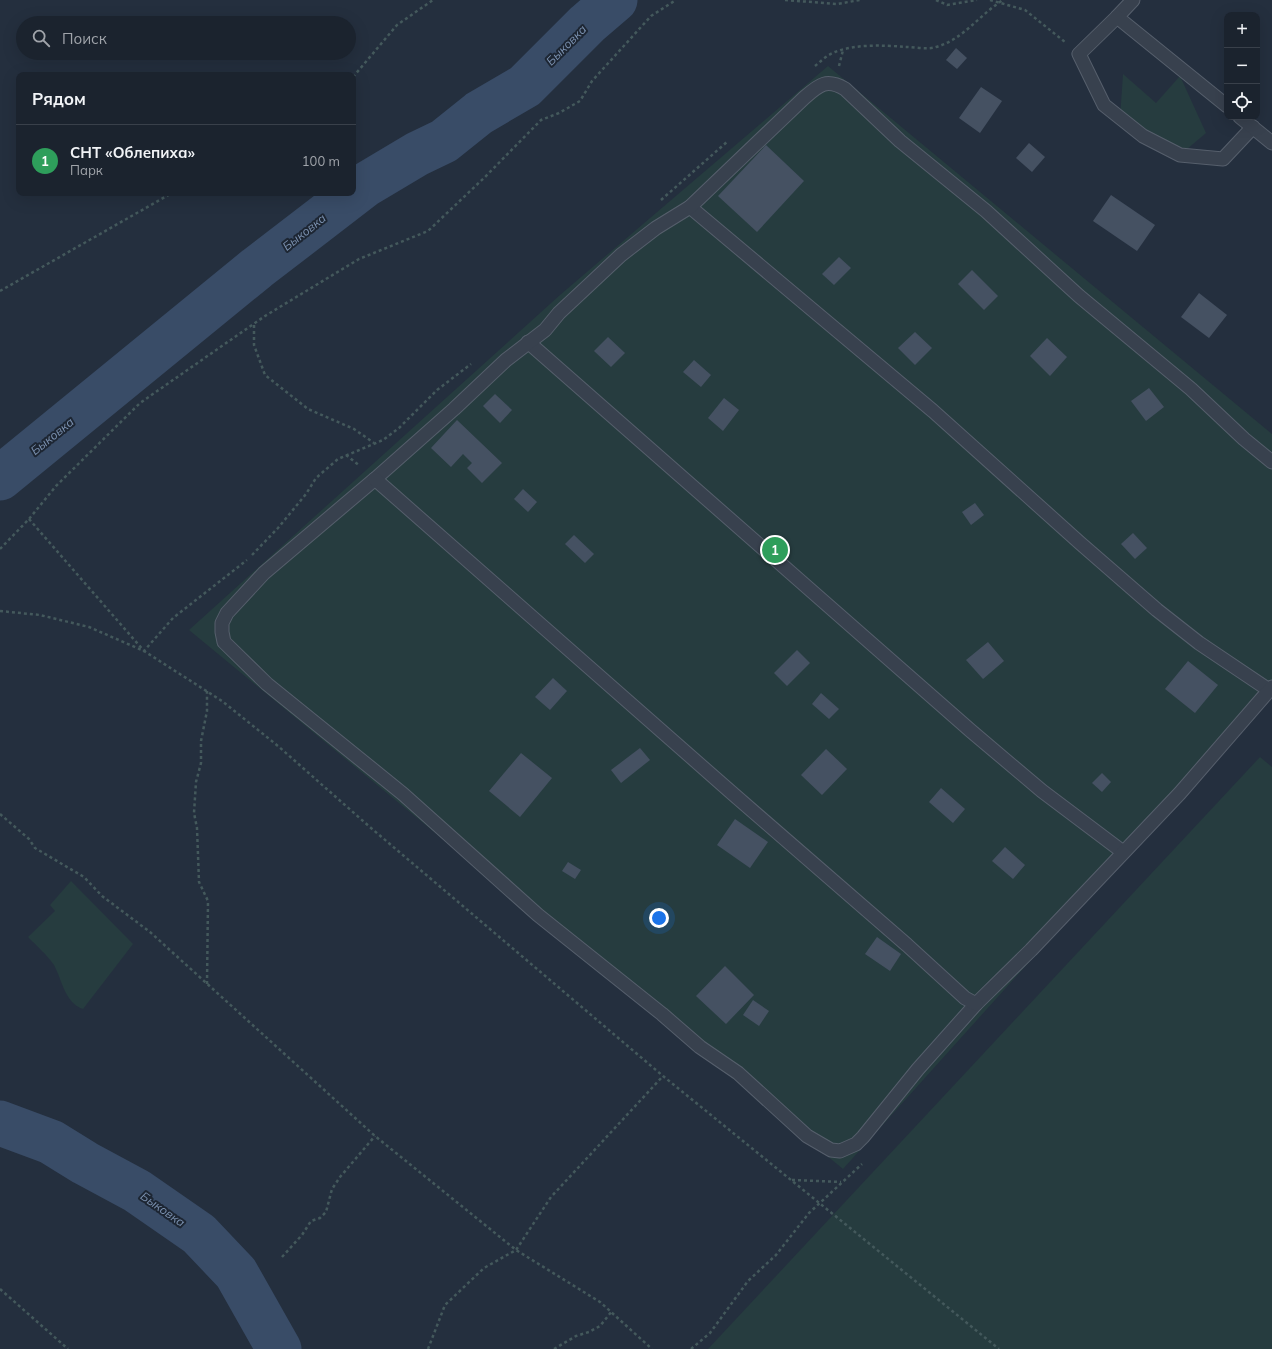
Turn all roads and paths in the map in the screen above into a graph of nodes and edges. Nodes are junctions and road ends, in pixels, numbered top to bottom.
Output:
1 (433, 0) edge
2 (676, 0) edge
3 (785, 0) edge
4 (860, 0) edge
5 (936, 0) edge
6 (977, 0) edge
7 (990, 0) edge
8 (1003, 0) edge
9 (1133, 0) edge
10 (999, 2) junction
11 (1117, 17) junction
12 (1079, 54) junction
13 (809, 70) dead end
14 (356, 73) edge
15 (1224, 104) edge
16 (1244, 120) edge
17 (1253, 127) junction
18 (733, 136) dead end
19 (1272, 143) edge
20 (167, 196) edge
21 (658, 203) dead end
22 (690, 207) junction
23 (0, 291) edge
24 (254, 324) junction
25 (528, 342) junction
26 (475, 360) dead end
27 (374, 443) junction
28 (1272, 462) edge
29 (375, 479) junction
30 (29, 519) junction
31 (0, 549) edge
32 (0, 612) edge
33 (144, 651) junction
34 (1270, 688) edge
35 (207, 691) junction
36 (0, 814) edge
37 (1123, 852) junction
38 (207, 984) junction
39 (976, 1004) junction
40 (663, 1076) junction
41 (375, 1136) junction
42 (791, 1180) junction
43 (841, 1182) dead end
44 (516, 1250) junction
45 (282, 1257) dead end
46 (0, 1289) edge
47 (612, 1311) junction
48 (68, 1349) edge
49 (428, 1349) edge
50 (554, 1349) edge
51 (652, 1349) edge
52 (998, 1349) edge

1 - 14 path
2 - 24 path
3 - 4 path
5 - 6 path
7 - 10 path
8 - 10 path
9 - 11 lane
10 - 12 path
10 - 13 path
11 - 12 lane
11 - 15 lane
12 - 17 lane
16 - 17 lane
17 - 19 lane
18 - 21 path
20 - 23 path
22 - 25 lane
22 - 28 lane
22 - 34 lane
24 - 27 path
24 - 30 path
25 - 29 lane
25 - 37 lane
26 - 27 path
27 - 33 path
29 - 39 lane
29 - 39 lane
30 - 31 path
30 - 33 path
32 - 33 path
33 - 35 path
34 - 37 lane
35 - 38 path
35 - 40 path
36 - 38 path
37 - 39 lane
38 - 41 path
40 - 42 path
40 - 44 path
41 - 44 path
41 - 45 path
42 - 43 path
42 - 52 path
44 - 47 path
44 - 49 path
46 - 48 path
47 - 50 path
47 - 51 path

